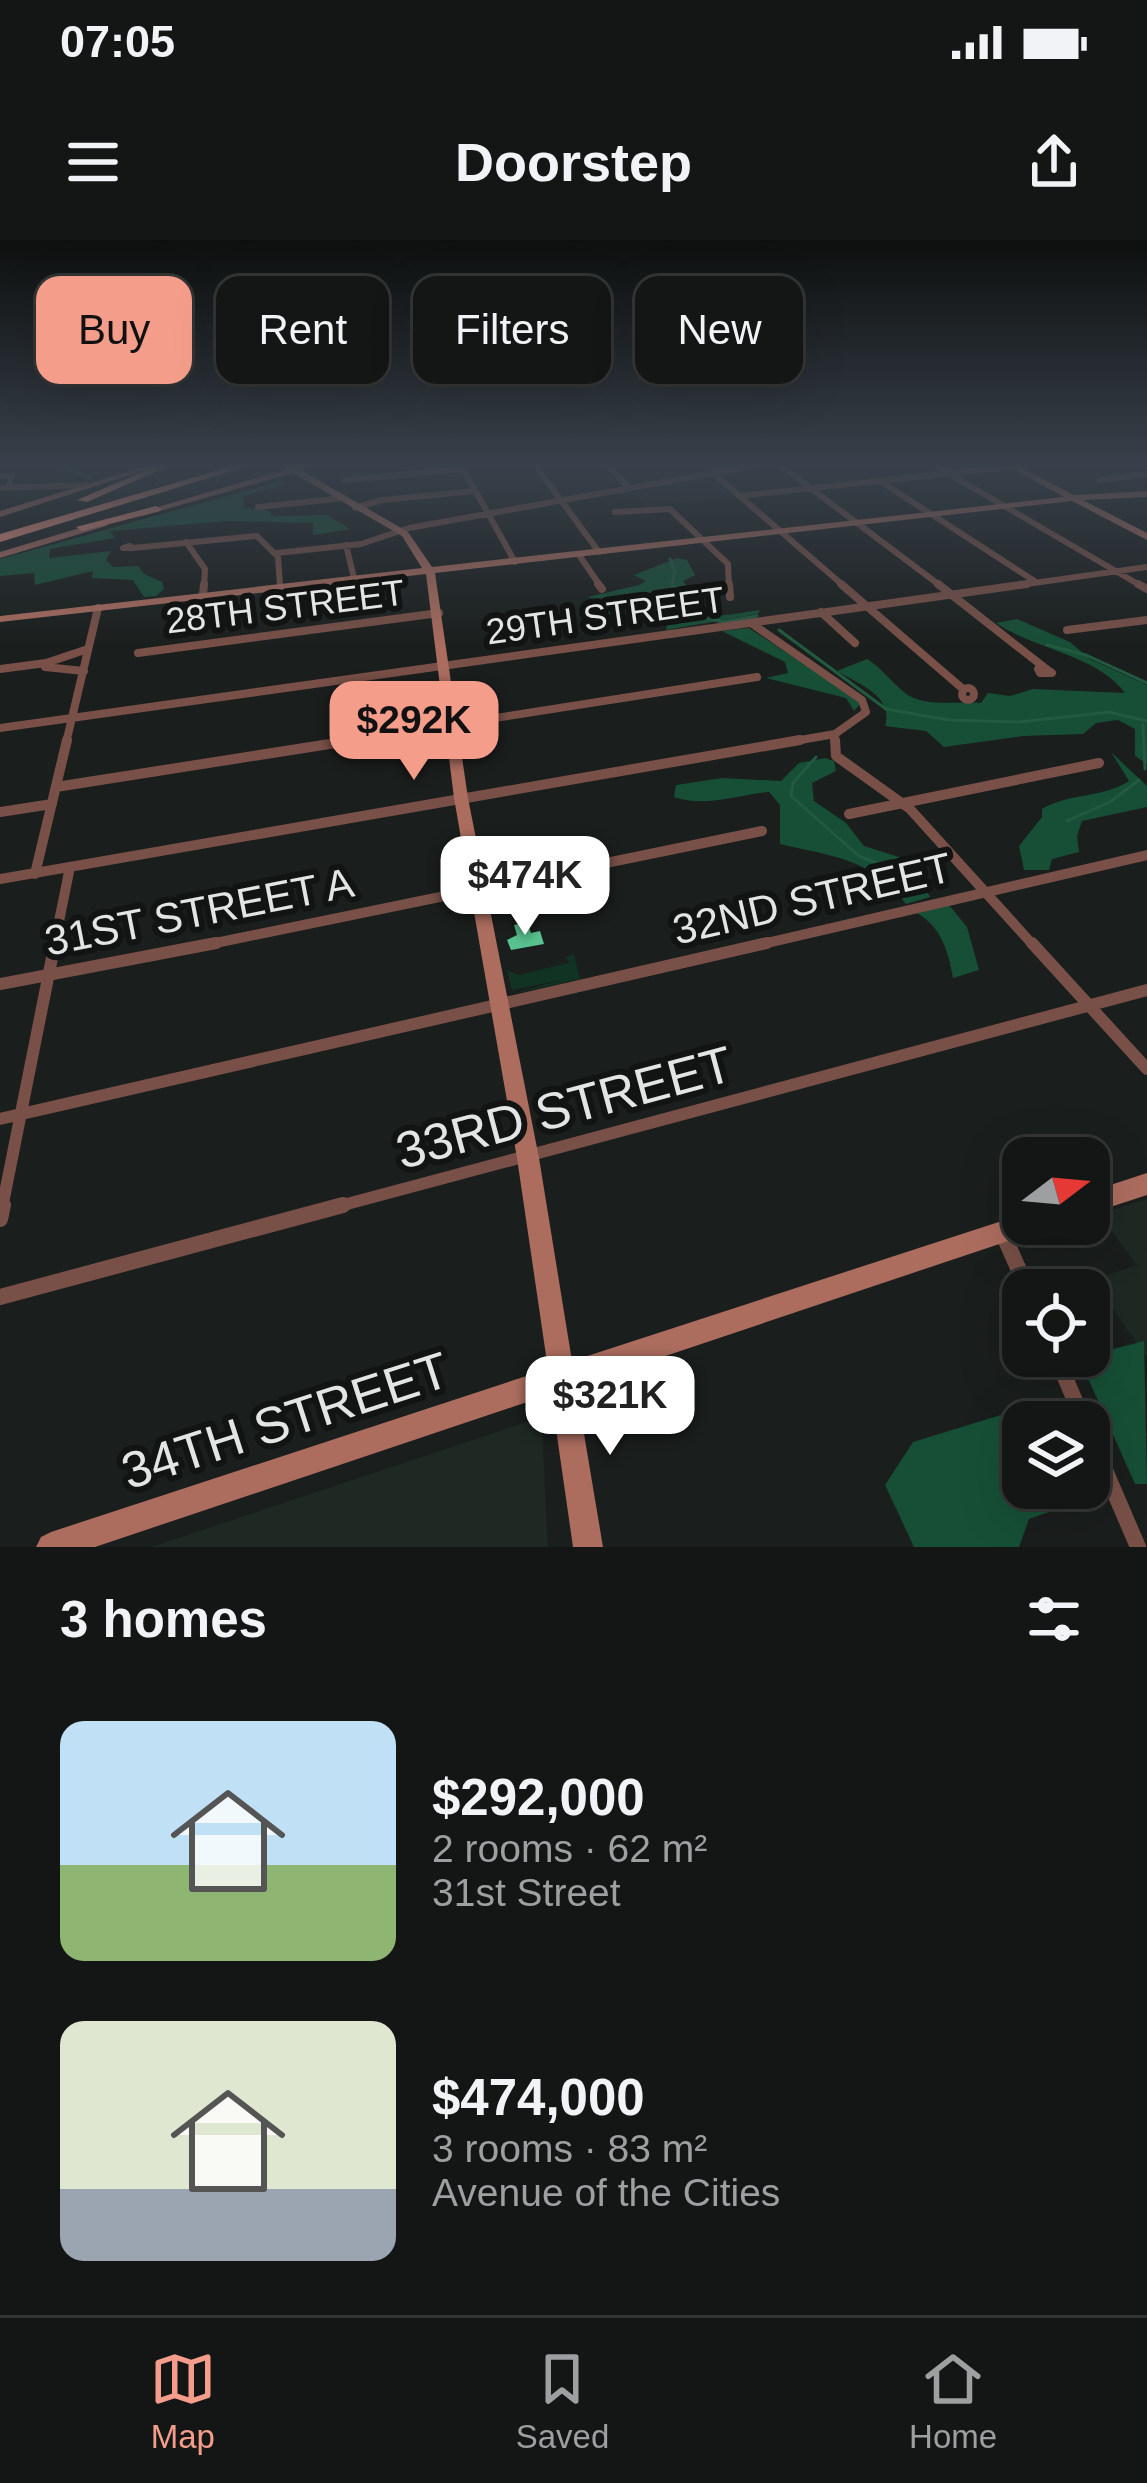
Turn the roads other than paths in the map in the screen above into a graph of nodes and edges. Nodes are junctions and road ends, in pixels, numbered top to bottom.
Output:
1 (91, 526) edge
2 (393, 526) edge
3 (421, 526) edge
4 (495, 526) edge
5 (579, 526) edge
6 (687, 526) edge
7 (774, 526) edge
8 (832, 526) edge
9 (861, 526) edge
10 (950, 526) edge
11 (1038, 526) edge
12 (400, 530) junction
13 (781, 532) junction
14 (703, 541) junction
15 (186, 542) junction
16 (346, 545) junction
17 (133, 548) dead end
18 (0, 551) edge
19 (599, 552) junction
20 (277, 553) junction
21 (579, 555) junction
22 (515, 562) junction
23 (1147, 567) edge
24 (431, 570) junction
25 (1116, 572) junction
26 (354, 578) junction
27 (1036, 582) junction
28 (280, 586) junction
29 (602, 589) dead end
30 (1147, 589) edge
31 (950, 594) junction
32 (202, 595) junction
33 (730, 597) dead end
34 (866, 606) junction
35 (98, 608) junction
36 (821, 612) junction
37 (439, 613) junction
38 (0, 620) edge
39 (1147, 620) edge
40 (751, 622) junction
41 (1067, 631) dead end
42 (855, 643) dead end
43 (88, 649) junction
44 (138, 653) dead end
45 (446, 664) junction
46 (1045, 668) dead end
47 (0, 671) edge
48 (84, 671) junction
49 (758, 677) dead end
50 (963, 689) dead end
51 (74, 717) junction
52 (453, 724) junction
53 (0, 728) edge
54 (835, 734) junction
55 (800, 740) junction
56 (835, 754) junction
57 (1099, 764) dead end
58 (56, 788) junction
59 (461, 798) junction
60 (903, 803) junction
61 (52, 804) junction
62 (0, 812) edge
63 (849, 814) dead end
64 (762, 831) dead end
65 (1147, 854) edge
66 (70, 867) junction
67 (35, 874) junction
68 (0, 879) edge
69 (480, 892) junction
70 (986, 892) junction
71 (50, 973) junction
72 (0, 984) edge
73 (1147, 990) edge
74 (501, 1004) junction
75 (1090, 1006) junction
76 (1147, 1069) edge
77 (22, 1114) junction
78 (0, 1119) edge
79 (528, 1158) junction
80 (1147, 1184) edge
81 (1110, 1196) edge
82 (0, 1219) edge
83 (1002, 1232) edge
84 (0, 1297) edge
85 (565, 1377) junction
86 (1110, 1482) edge
87 (51, 1547) edge
88 (588, 1547) edge
89 (1138, 1547) edge

1 - 18 highway
2 - 12 main road
3 - 12 street
4 - 22 street
5 - 19 street
6 - 14 street
7 - 13 street
8 - 13 main road
9 - 31 street
10 - 27 street
11 - 25 street
12 - 16 street
12 - 24 main road
13 - 14 main road
13 - 34 street
14 - 19 main road
14 - 33 street
15 - 17 street
15 - 20 street
15 - 32 street
16 - 20 street
16 - 26 street
19 - 21 main road
20 - 28 street
21 - 22 main road
21 - 29 street
22 - 24 main road
23 - 25 street, 29TH STREET
24 - 26 main road
24 - 37 main road
25 - 27 street, 29TH STREET
25 - 30 street
26 - 28 main road
27 - 31 street, 29TH STREET
28 - 32 main road
31 - 34 street, 29TH STREET
31 - 46 street
32 - 35 main road
34 - 36 street, 29TH STREET
34 - 50 street
35 - 38 main road
35 - 43 street
36 - 40 street, 29TH STREET
36 - 42 street
37 - 44 street, 28TH STREET
37 - 45 main road
39 - 41 street
40 - 45 street, 29TH STREET
40 - 54 street
43 - 47 street
43 - 48 street
45 - 51 street, 29TH STREET
45 - 52 main road
47 - 48 street
48 - 51 street
49 - 52 street
51 - 53 street, 29TH STREET
51 - 58 street
52 - 58 street
52 - 59 main road
54 - 55 street
54 - 56 street
55 - 56 street
55 - 59 street
56 - 60 street
57 - 60 street
58 - 61 street
59 - 66 street
59 - 69 main road
60 - 63 street
60 - 70 street
61 - 62 street
61 - 67 street
64 - 69 street, 31ST STREET A
65 - 70 street, 32ND STREET
66 - 67 street
66 - 71 street
67 - 68 street
69 - 71 street, 31ST STREET A
69 - 74 main road
70 - 74 street, 32ND STREET
70 - 75 street
71 - 72 street, 31ST STREET A
71 - 77 street
73 - 75 street, 33RD STREET
74 - 77 street, 32ND STREET
74 - 79 main road
75 - 76 street
75 - 79 street, 33RD STREET
77 - 78 street, 32ND STREET
77 - 82 street
79 - 84 street, 33RD STREET
79 - 85 main road
80 - 81 main road
83 - 85 main road, 34TH STREET
85 - 87 main road, 34TH STREET
85 - 88 main road
86 - 89 street

